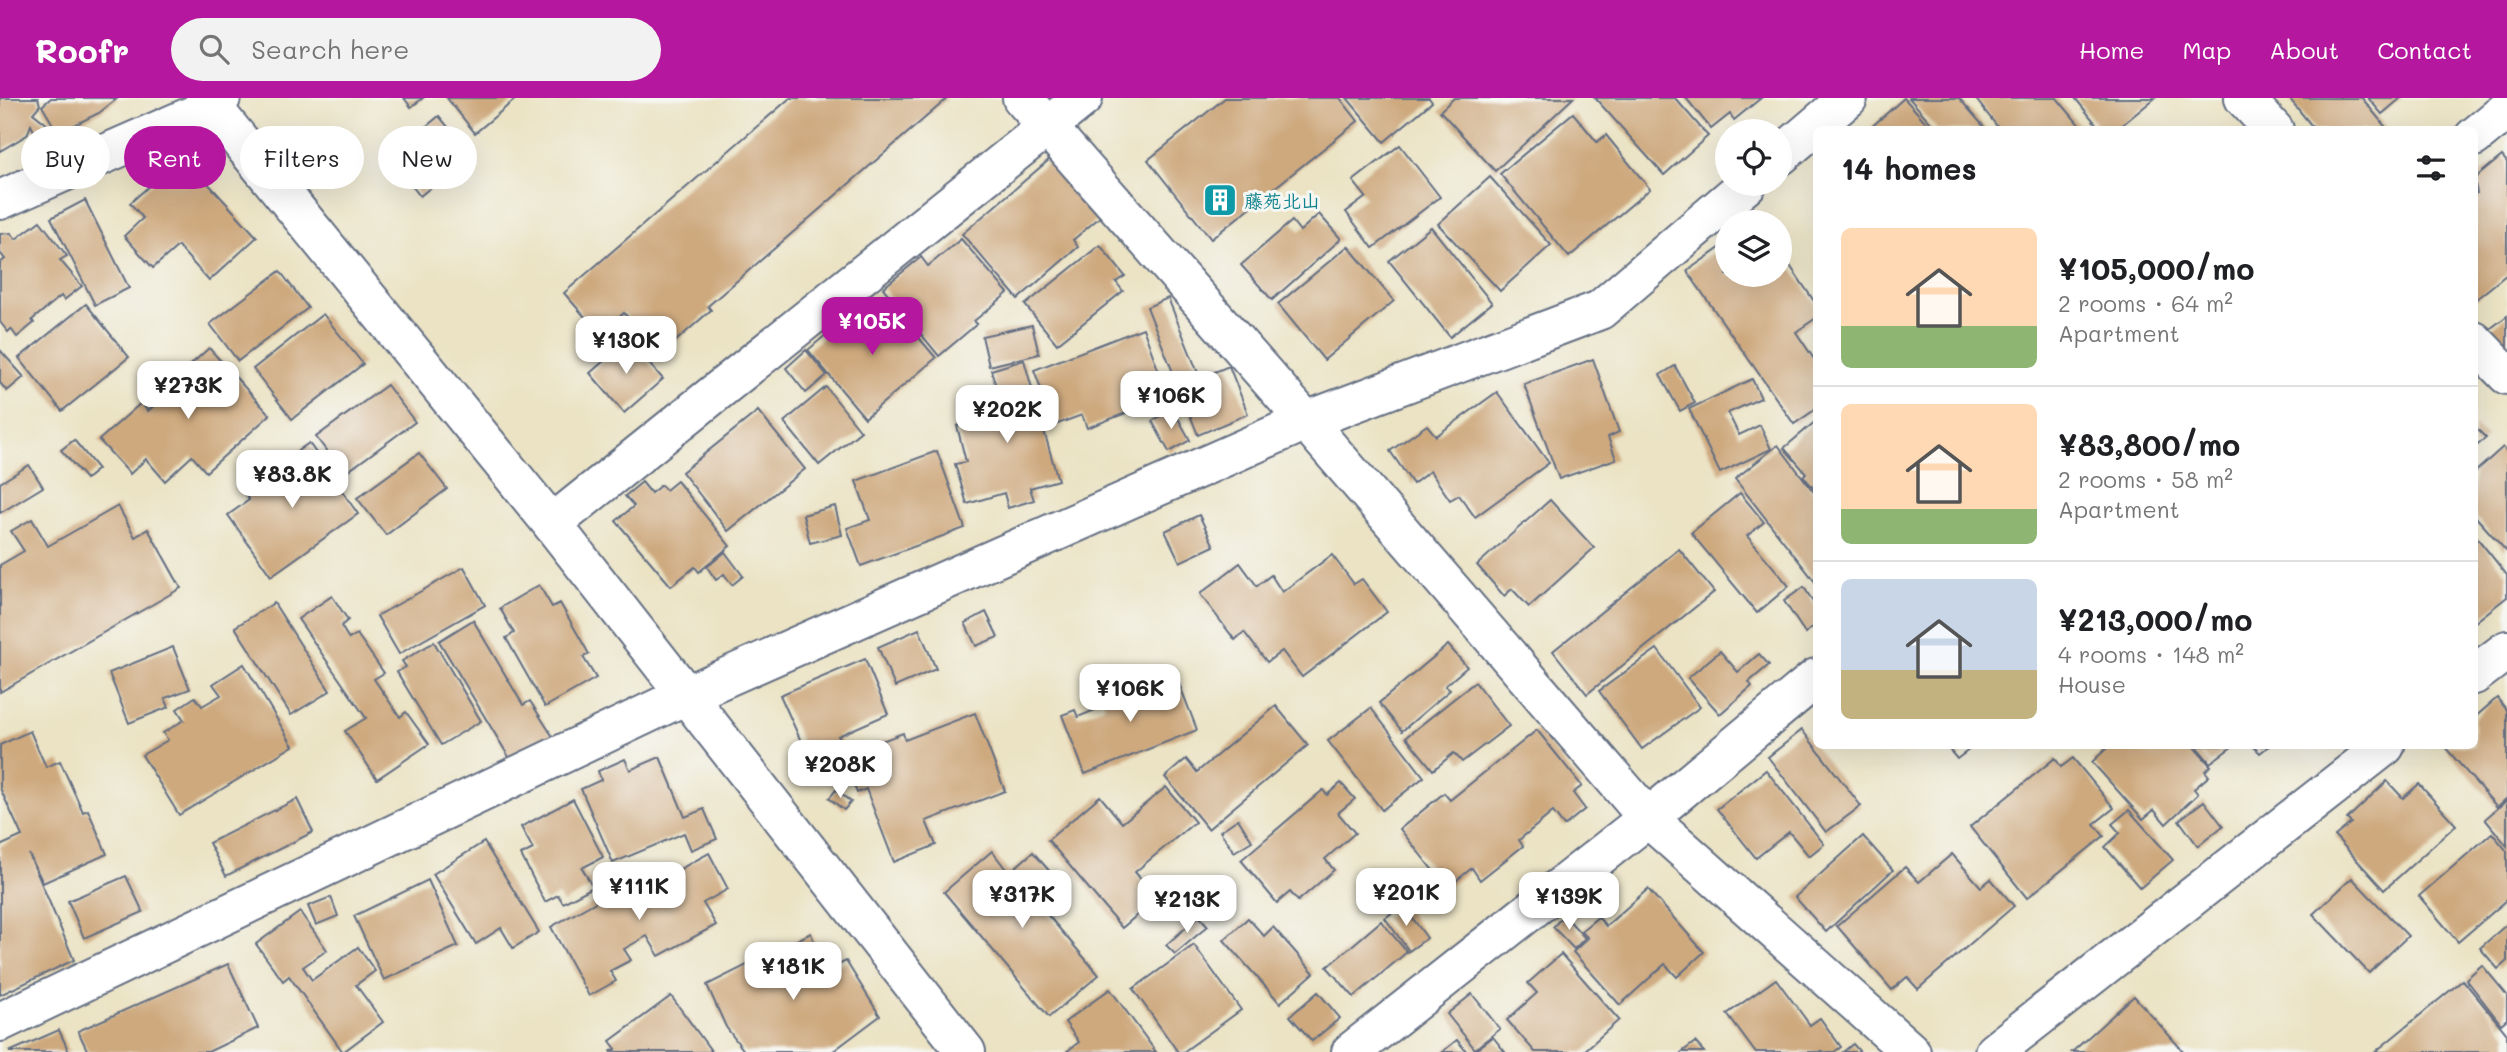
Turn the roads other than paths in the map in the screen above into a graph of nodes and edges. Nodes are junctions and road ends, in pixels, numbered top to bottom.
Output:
1 (1022, 98) edge
2 (1083, 98) edge
3 (1848, 98) edge
4 (2244, 98) edge
5 (213, 101) edge
6 (2507, 110) edge
7 (1815, 126) edge
8 (2270, 126) edge
9 (1047, 128) junction
10 (1813, 128) edge
11 (2478, 134) edge
12 (1792, 146) edge
13 (1733, 196) edge
14 (0, 200) edge
15 (2478, 345) edge
16 (2507, 375) edge
17 (1306, 421) junction
18 (552, 524) junction
19 (2507, 650) edge
20 (2478, 672) edge
21 (1813, 680) edge
22 (684, 696) junction
23 (2381, 749) edge
24 (1648, 818) junction
25 (0, 1022) edge
26 (966, 1052) edge
27 (1351, 1052) edge
28 (1911, 1052) edge
29 (1994, 1052) edge

1 - 9 street
2 - 9 street
3 - 7 street
4 - 8 street
5 - 14 street
5 - 18 street
6 - 11 street
9 - 17 street
9 - 18 street
10 - 12 street
13 - 17 street
15 - 16 street
17 - 22 street
17 - 24 street
18 - 22 street
19 - 20 street
21 - 24 street
22 - 25 street
22 - 26 street
23 - 29 street
24 - 27 street
24 - 28 street

